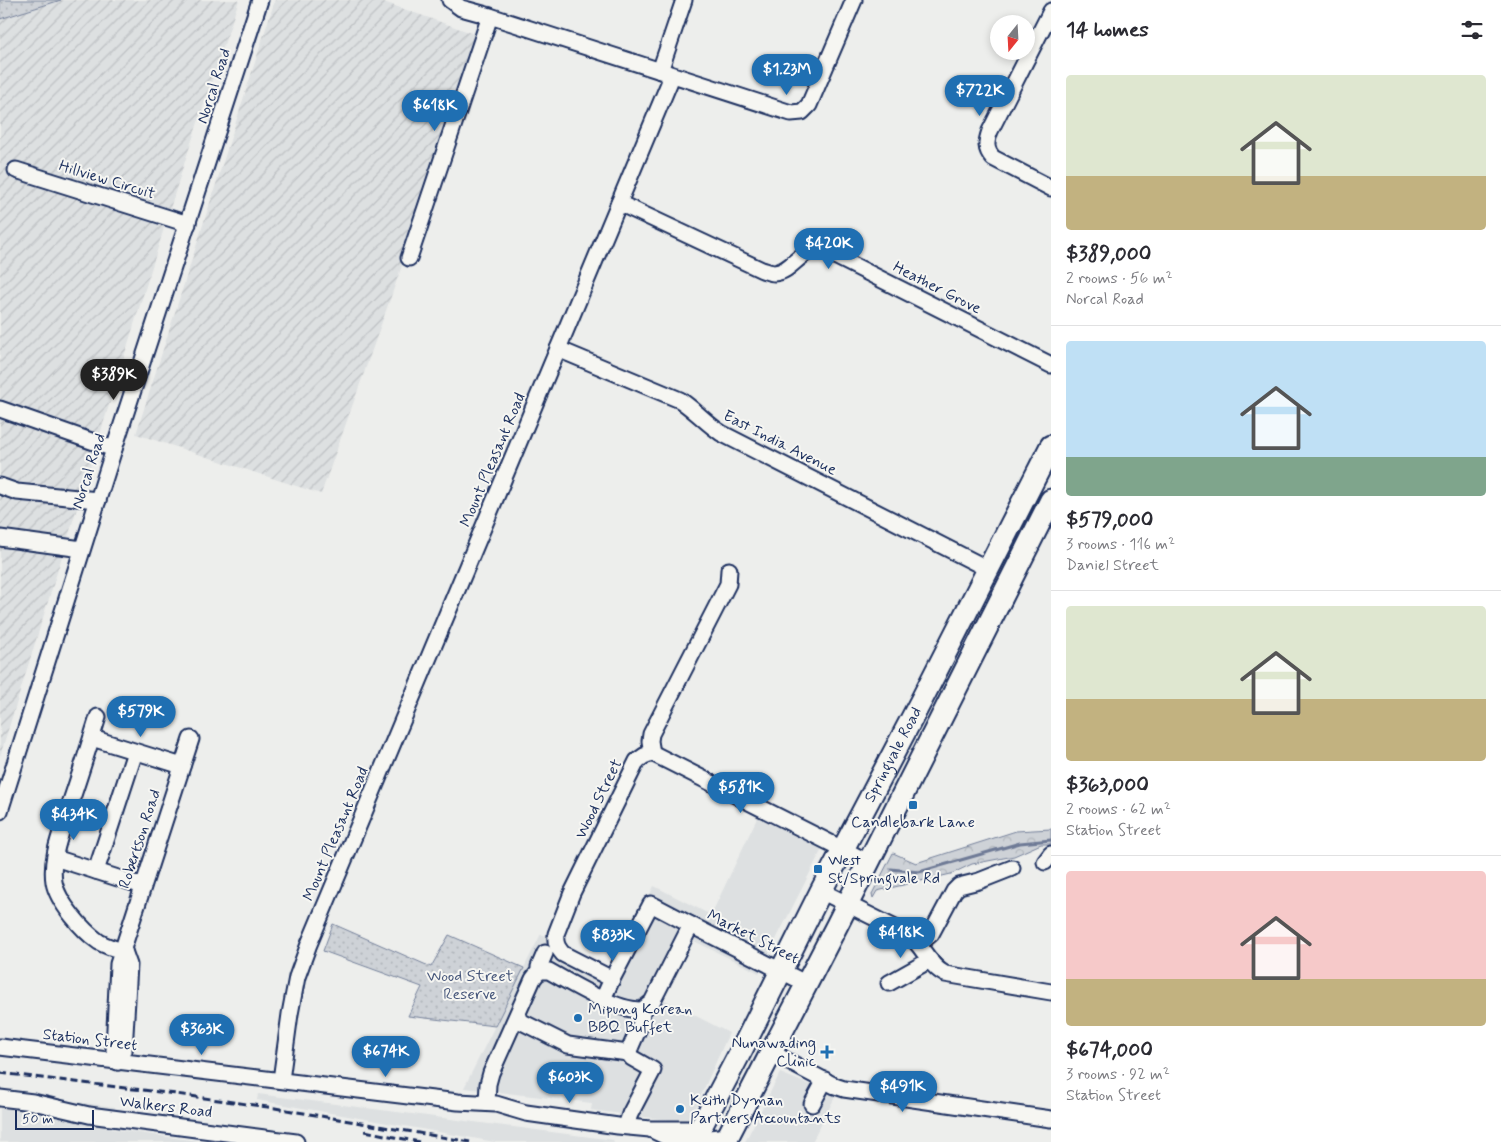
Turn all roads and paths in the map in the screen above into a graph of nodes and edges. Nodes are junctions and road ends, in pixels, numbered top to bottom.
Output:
1 (260, 0) edge
2 (450, 0) edge
3 (684, 0) edge
4 (854, 0) edge
5 (1051, 11) edge
6 (490, 16) junction
7 (664, 72) junction
8 (16, 170) dead end
9 (1051, 188) edge
10 (619, 203) junction
11 (188, 224) junction
12 (409, 258) dead end
13 (558, 349) junction
14 (1051, 365) edge
15 (0, 409) edge
16 (1051, 446) edge
17 (114, 449) junction
18 (0, 486) edge
19 (1026, 494) junction
20 (98, 500) junction
21 (1050, 503) edge
22 (0, 538) edge
23 (82, 549) junction
24 (988, 569) junction
25 (729, 570) dead end
26 (98, 717) dead end
27 (92, 738) junction
28 (191, 739) dead end
29 (135, 752) junction
30 (652, 753) junction
31 (182, 766) junction
32 (0, 811) edge
33 (843, 849) junction
34 (55, 858) junction
35 (868, 862) junction
36 (1012, 868) dead end
37 (96, 871) junction
38 (143, 886) junction
39 (821, 890) junction
40 (848, 904) junction
41 (691, 925) junction
42 (919, 944) junction
43 (124, 951) junction
44 (545, 953) dead end
45 (930, 960) junction
46 (780, 970) junction
47 (539, 971) junction
48 (612, 979) junction
49 (889, 982) dead end
50 (807, 984) junction
51 (1051, 992) edge
52 (603, 999) junction
53 (642, 1010) junction
54 (516, 1019) junction
55 (0, 1047) edge
56 (628, 1053) junction
57 (772, 1053) junction
58 (118, 1062) junction
59 (282, 1080) junction
60 (825, 1080) junction
61 (0, 1098) edge
62 (487, 1103) junction
63 (812, 1104) dead end
64 (1051, 1119) edge
65 (626, 1126) junction
66 (696, 1137) edge
67 (726, 1139) edge
68 (262, 1140) edge
69 (296, 1142) edge

1 - 11 street, Norcal Road
2 - 6 street
3 - 7 street, Mount Pleasant Road
4 - 7 street
5 - 9 street
6 - 7 street
6 - 12 street
7 - 10 street, Mount Pleasant Road
8 - 11 street, Hillview Circuit
10 - 13 street, Mount Pleasant Road
10 - 14 street, Heather Grove
11 - 17 street, Norcal Road
13 - 24 street, East India Avenue
13 - 59 street, Mount Pleasant Road
15 - 17 street
16 - 19 highway, Springvale Road
17 - 20 street, Norcal Road
18 - 20 street
19 - 21 street
19 - 24 highway, Springvale Road
20 - 23 street, Norcal Road
21 - 35 highway, Springvale Road
22 - 23 street
23 - 32 street, Norcal Road
24 - 33 highway, Springvale Road
25 - 30 street
26 - 27 street
27 - 29 street
27 - 34 street
28 - 31 street, Robertson Road
29 - 31 street
29 - 37 street
30 - 33 street
30 - 48 street, Wood Street
31 - 38 street, Robertson Road
33 - 35 street
33 - 39 highway, Springvale Road
34 - 37 street
34 - 43 street
35 - 40 highway, Springvale Road
36 - 42 street
37 - 38 street
38 - 43 street, Robertson Road
39 - 40 street
39 - 46 highway, Springvale Road
40 - 42 street
40 - 50 highway, Springvale Road
41 - 46 street, Market Street
41 - 48 street
41 - 53 street, Market Street
42 - 45 street
43 - 58 street, Robertson Road
44 - 47 street
45 - 49 street
45 - 51 street
46 - 50 street, Market Street
46 - 66 highway, Springvale Road
47 - 52 street
47 - 54 street
48 - 52 street
50 - 57 highway, Springvale Road
52 - 53 street
53 - 56 street, Market Street
54 - 56 street
54 - 62 street
55 - 58 street, Station Street
56 - 65 street
57 - 60 street
57 - 67 highway, Springvale Road
58 - 59 street, Station Street
59 - 62 street, Station Street
60 - 63 street
60 - 64 street
61 - 68 street, Walkers Road
62 - 65 street, Station Street
65 - 66 street, Station Street
66 - 67 street, Station Street
68 - 69 street, Walkers Road

